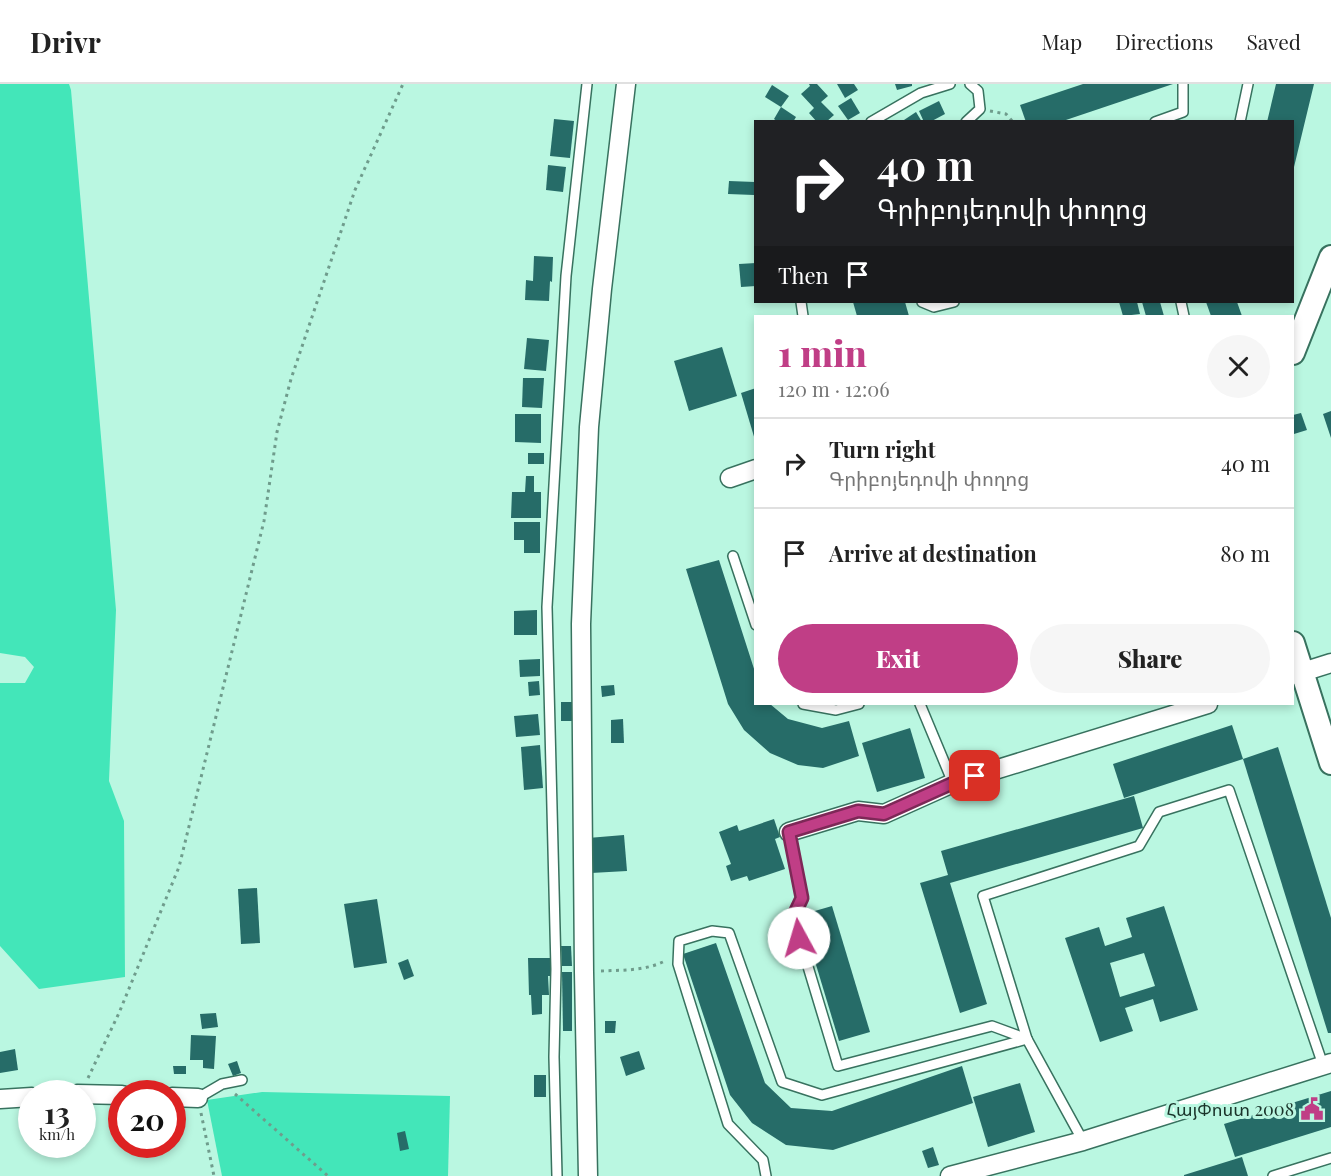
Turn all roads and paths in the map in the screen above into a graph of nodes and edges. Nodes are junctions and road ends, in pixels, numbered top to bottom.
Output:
1 (403, 84) edge
2 (586, 84) edge
3 (626, 84) edge
4 (950, 84) edge
5 (970, 84) edge
6 (1183, 84) edge
7 (1248, 84) edge
8 (980, 109) junction
9 (874, 120) edge
10 (968, 120) edge
11 (1011, 120) edge
12 (1161, 120) edge
13 (1240, 120) edge
14 (1331, 257) edge
15 (924, 303) edge
16 (950, 303) edge
17 (1294, 350) edge
18 (754, 471) edge
19 (730, 478) dead end
20 (733, 556) dead end
21 (754, 619) edge
22 (1294, 649) edge
23 (1331, 663) edge
24 (1298, 673) edge
25 (808, 705) edge
26 (855, 705) edge
27 (920, 705) edge
28 (1201, 705) edge
29 (1331, 763) edge
30 (953, 783) junction
31 (789, 832) joint
32 (658, 964) dead end
33 (584, 972) junction
34 (1027, 1039) junction
35 (1327, 1064) edge
36 (86, 1080) edge
37 (242, 1080) dead end
38 (222, 1084) junction
39 (18, 1098) edge
40 (186, 1098) edge
41 (198, 1098) junction
42 (0, 1099) edge
43 (1083, 1141) junction
44 (1331, 1158) edge
45 (978, 1172) edge
46 (214, 1176) edge
47 (328, 1176) edge
48 (557, 1176) edge
49 (588, 1176) edge
50 (766, 1176) edge
51 (950, 1176) edge
52 (1272, 1176) edge

1 - 36 path
2 - 48 lane
3 - 33 street
4 - 9 lane
5 - 8 lane
6 - 12 lane
7 - 13 lane
8 - 10 lane
8 - 11 path
14 - 17 street
15 - 16 lane
18 - 19 street
20 - 21 lane
22 - 24 street
23 - 24 street
24 - 29 street
25 - 26 lane
27 - 30 lane
28 - 30 street
30 - 31 street
31 - 34 lane
32 - 33 path
33 - 49 street
34 - 35 lane
34 - 43 lane
34 - 50 lane
35 - 43 street
37 - 38 lane
38 - 41 lane
38 - 47 path
39 - 42 street
40 - 41 street
41 - 46 path
43 - 45 street
44 - 52 lane
45 - 51 street

